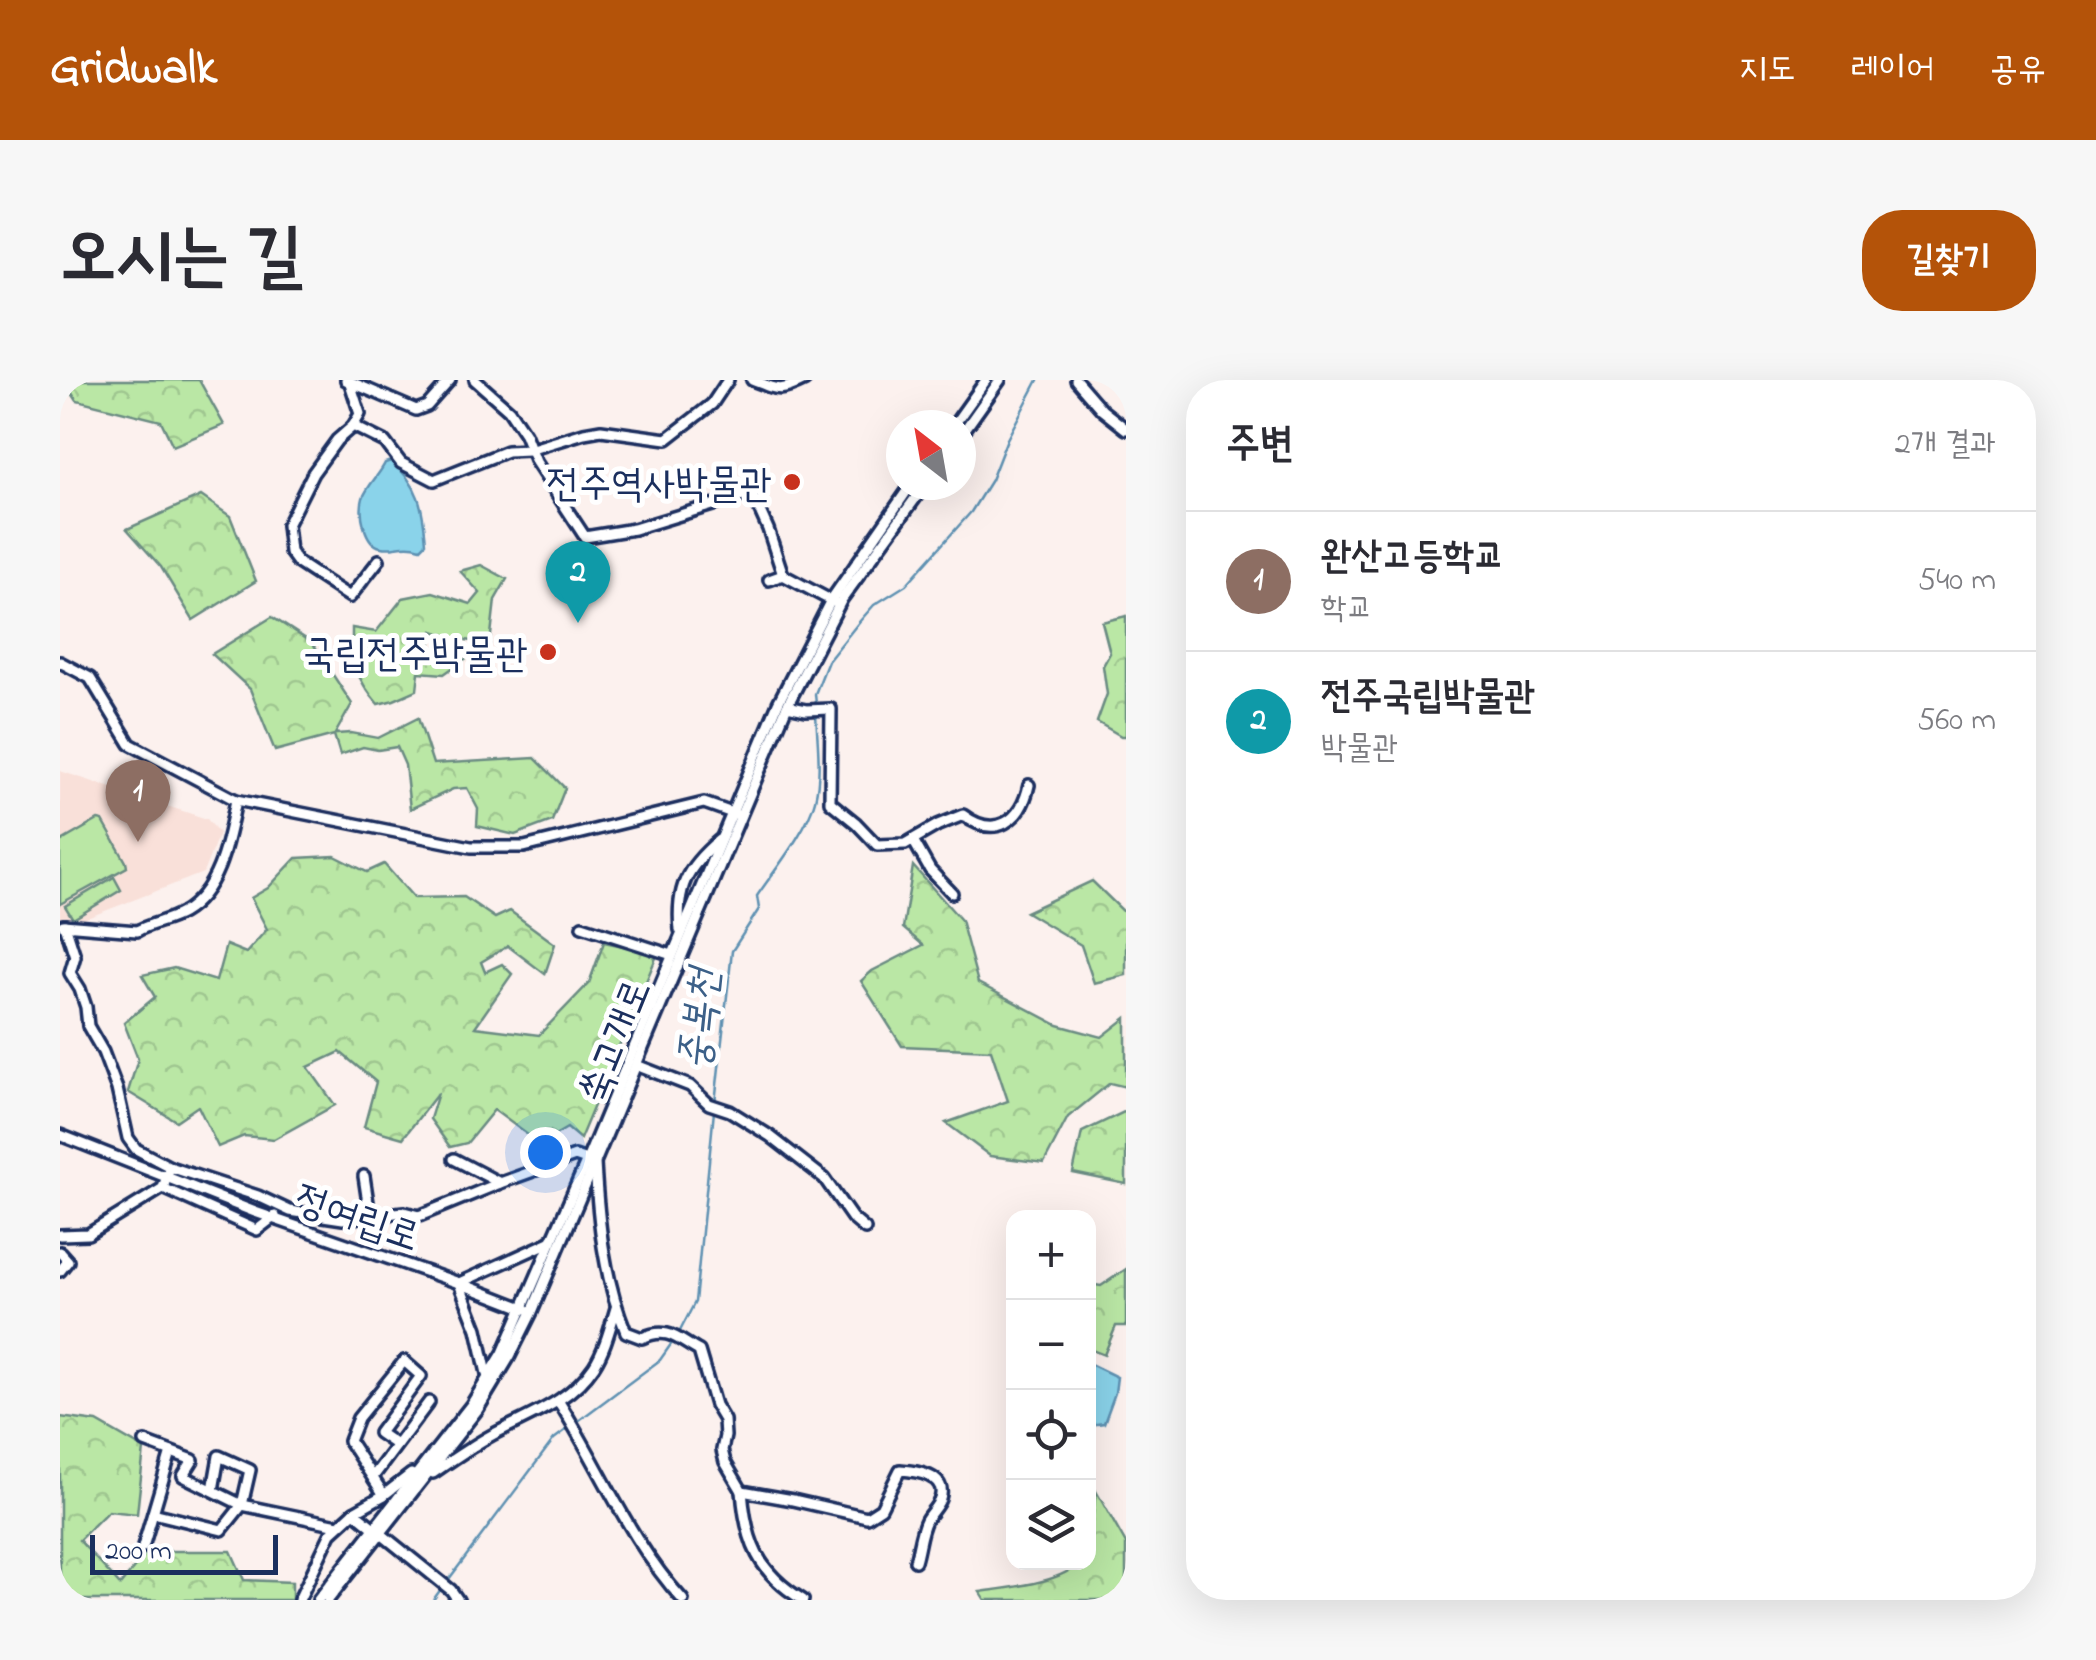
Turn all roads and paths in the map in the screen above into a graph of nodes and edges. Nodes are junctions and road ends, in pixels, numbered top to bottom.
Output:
1 (450, 380) edge
2 (476, 380) edge
3 (728, 380) edge
4 (752, 380) edge
5 (805, 380) edge
6 (986, 380) edge
7 (1000, 380) edge
8 (1076, 380) edge
9 (348, 381) edge
10 (965, 410) edge
11 (976, 414) edge
12 (353, 426) junction
13 (1126, 429) edge
14 (529, 450) junction
15 (902, 500) edge
16 (914, 500) edge
17 (379, 560) dead end
18 (783, 575) junction
19 (769, 580) dead end
20 (835, 603) junction
21 (60, 662) edge
22 (787, 706) junction
23 (1029, 785) dead end
24 (236, 800) junction
25 (735, 814) junction
26 (721, 838) junction
27 (913, 840) junction
28 (952, 893) dead end
29 (63, 925) edge
30 (582, 926) dead end
31 (680, 935) junction
32 (672, 955) junction
33 (636, 1065) junction
34 (60, 1135) edge
35 (454, 1158) dead end
36 (591, 1161) junction
37 (168, 1172) junction
38 (364, 1176) dead end
39 (500, 1182) junction
40 (163, 1188) junction
41 (290, 1211) junction
42 (370, 1216) junction
43 (270, 1217) junction
44 (865, 1229) dead end
45 (60, 1236) edge
46 (552, 1241) junction
47 (60, 1252) edge
48 (60, 1271) edge
49 (458, 1283) junction
50 (616, 1308) junction
51 (528, 1310) junction
52 (488, 1378) junction
53 (429, 1402) dead end
54 (559, 1402) junction
55 (145, 1442) dead end
56 (395, 1444) junction
57 (170, 1452) junction
58 (425, 1463) junction
59 (373, 1477) junction
60 (426, 1478) junction
61 (213, 1490) junction
62 (742, 1491) junction
63 (384, 1495) junction
64 (242, 1505) junction
65 (354, 1512) junction
66 (153, 1513) junction
67 (338, 1524) junction
68 (378, 1530) junction
69 (143, 1548) dead end
70 (915, 1561) dead end
71 (299, 1600) edge
72 (318, 1600) edge
73 (328, 1600) edge
74 (458, 1600) edge
75 (683, 1600) edge
76 (804, 1600) edge

1 - 9 street
2 - 14 street
3 - 14 street
4 - 5 street
6 - 10 street
7 - 11 street
8 - 13 street
9 - 12 street
12 - 14 street
12 - 17 street
14 - 18 street
15 - 20 street, 쑥고개로
16 - 20 street, 쑥고개로
18 - 19 street
18 - 20 street
20 - 22 street, 쑥고개로
20 - 25 street, 쑥고개로
21 - 24 street
22 - 25 street, 쑥고개로
22 - 27 street
23 - 27 street
24 - 25 street
24 - 29 street
25 - 26 street, 쑥고개로
25 - 33 street, 쑥고개로
26 - 31 street, 쑥고개로
26 - 31 street
27 - 28 street
29 - 37 street, 정여립로
30 - 32 street
31 - 32 street, 쑥고개로
32 - 36 street, 쑥고개로
33 - 36 street, 쑥고개로
33 - 44 street
34 - 37 street, 정여립로
35 - 39 street
36 - 39 street, 정여립로
36 - 46 street, 쑥고개로
36 - 50 street
36 - 51 street, 쑥고개로
37 - 40 street
37 - 41 street, 정여립로
37 - 43 street, 정여립로
38 - 42 street
39 - 42 street, 정여립로
40 - 43 street
40 - 45 street
41 - 42 street, 정여립로
41 - 43 street
43 - 49 street, 정여립로
46 - 49 street
46 - 51 street, 쑥고개로
47 - 48 street
49 - 51 street, 정여립로
49 - 52 street
50 - 54 street
50 - 62 street
51 - 52 street, 쑥고개로
51 - 60 street, 쑥고개로
52 - 58 street, 쑥고개로
53 - 56 street
54 - 60 street
54 - 75 street
55 - 57 street
56 - 59 street
56 - 59 street
57 - 61 street
57 - 66 street
58 - 63 street
58 - 68 street, 쑥고개로
59 - 63 street
60 - 68 street, 쑥고개로
61 - 64 street
61 - 64 street
62 - 70 street
62 - 76 street
63 - 65 street
64 - 66 street
64 - 67 street
65 - 67 street
65 - 68 street
66 - 69 street
67 - 71 street
68 - 72 street, 쑥고개로
68 - 73 street, 쑥고개로
68 - 74 street

